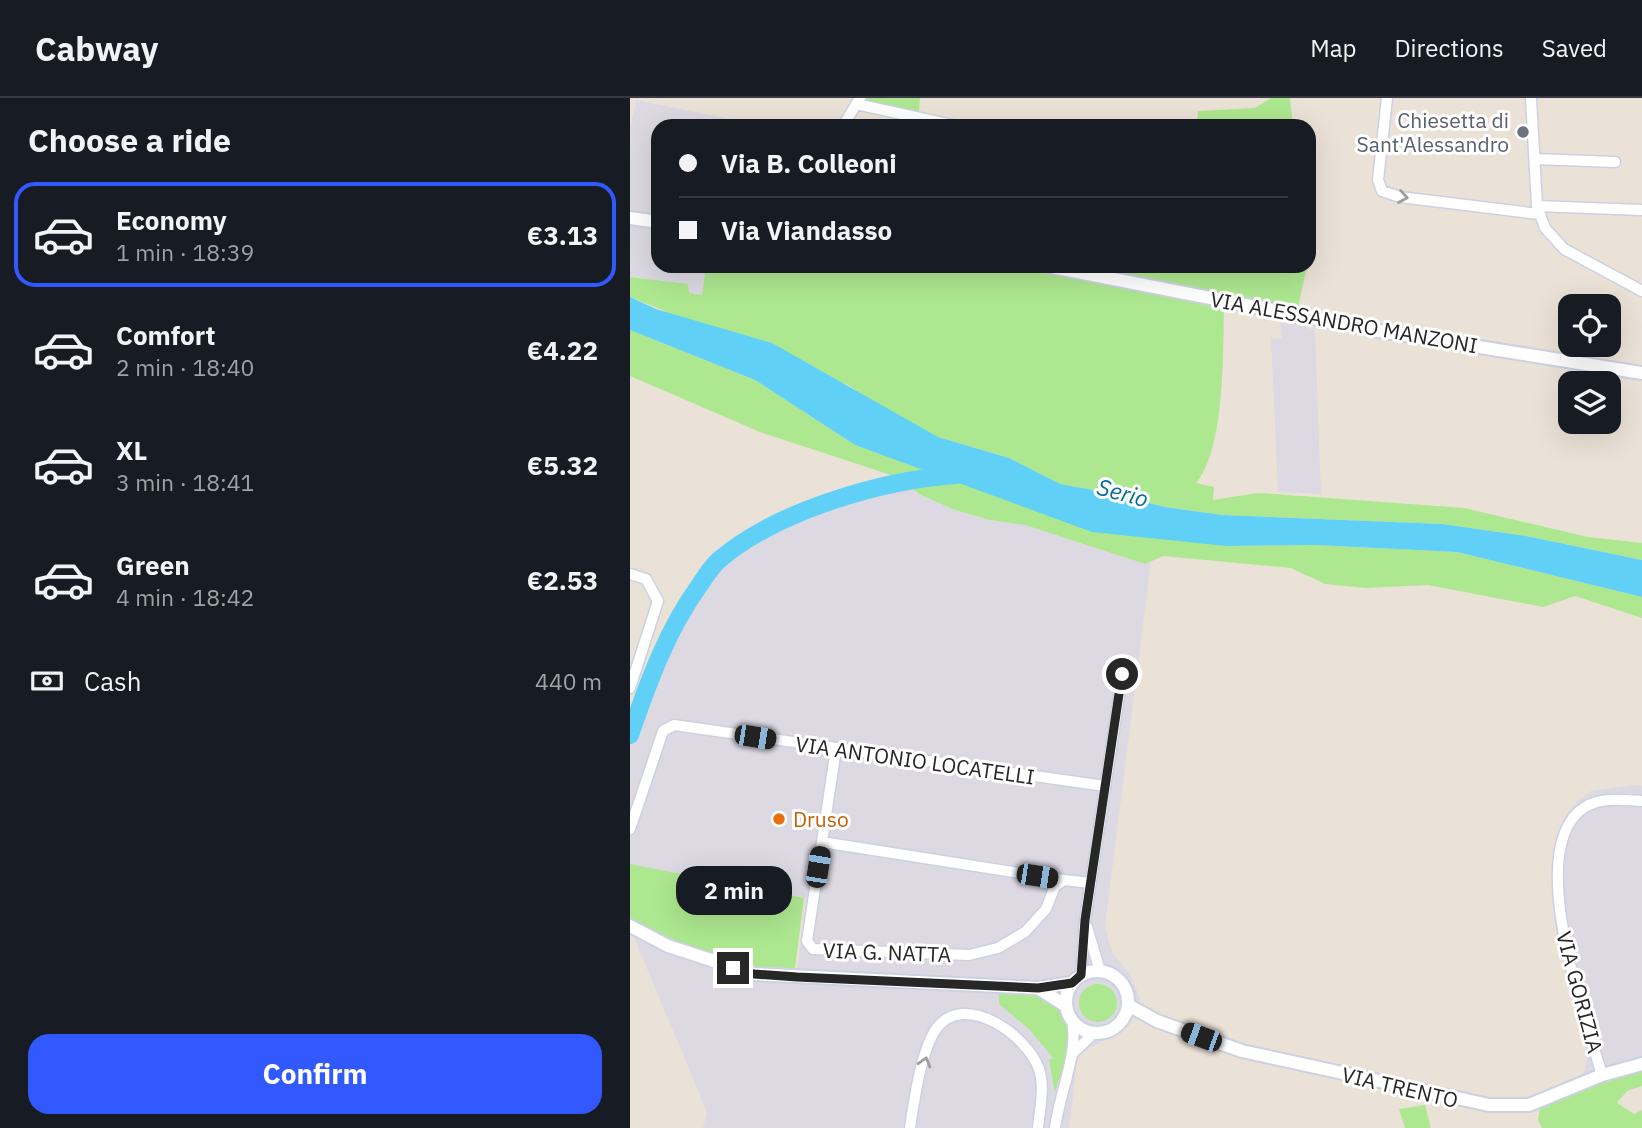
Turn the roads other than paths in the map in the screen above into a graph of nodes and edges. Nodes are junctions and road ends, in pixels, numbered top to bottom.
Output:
1 (1387, 98) edge
2 (1531, 98) edge
3 (858, 101) edge
4 (848, 119) edge
5 (929, 119) edge
6 (1535, 159) junction
7 (1615, 162) dead end
8 (1538, 210) junction
9 (1642, 210) edge
10 (630, 218) edge
11 (651, 221) edge
12 (1083, 273) edge
13 (1642, 291) edge
14 (1642, 373) edge
15 (630, 574) edge
16 (1124, 663) dead end
17 (630, 688) edge
18 (836, 749) junction
19 (1105, 786) junction
20 (1642, 801) edge
21 (630, 830) edge
22 (822, 842) junction
23 (1064, 880) junction
24 (1091, 883) junction
25 (1085, 920) junction
26 (630, 926) edge
27 (1100, 971) junction
28 (1077, 979) junction
29 (1038, 988) junction
30 (1128, 1005) junction
31 (1066, 1006) junction
32 (1072, 1021) junction
33 (1157, 1021) junction
34 (1116, 1026) junction
35 (1094, 1033) junction
36 (1069, 1057) junction
37 (1642, 1065) edge
38 (1602, 1075) junction
39 (910, 1128) edge
40 (1038, 1128) edge
41 (1055, 1128) edge

1 -> 8 street
2 - 6 street
3 - 4 street
3 - 5 street
6 - 7 street
6 - 8 street
8 - 9 street
8 - 13 street
10 - 11 street
12 - 14 street, VIA ALESSANDRO MANZONI
15 - 17 street
16 - 19 street
18 - 19 street, VIA ANTONIO LOCATELLI
18 - 21 street, VIA ANTONIO LOCATELLI
18 - 22 street, VIA G. NATTA
19 - 24 street
20 - 38 street, VIA GORIZIA
22 - 23 street
22 - 23 street, VIA G. NATTA
23 - 24 street
24 - 25 street
25 - 27 street
25 - 28 street
26 - 29 street
27 - 28 street
27 - 30 street
28 - 29 street
28 - 31 street
29 - 31 street
30 - 33 street, VIA TRENTO
30 - 34 street
31 - 32 street
32 - 35 street
32 - 36 street
33 - 34 street, VIA TRENTO
33 - 38 street, VIA TRENTO
34 - 35 street
35 - 36 street
36 - 41 street
37 - 38 street, VIA TRENTO
39 -> 40 street

